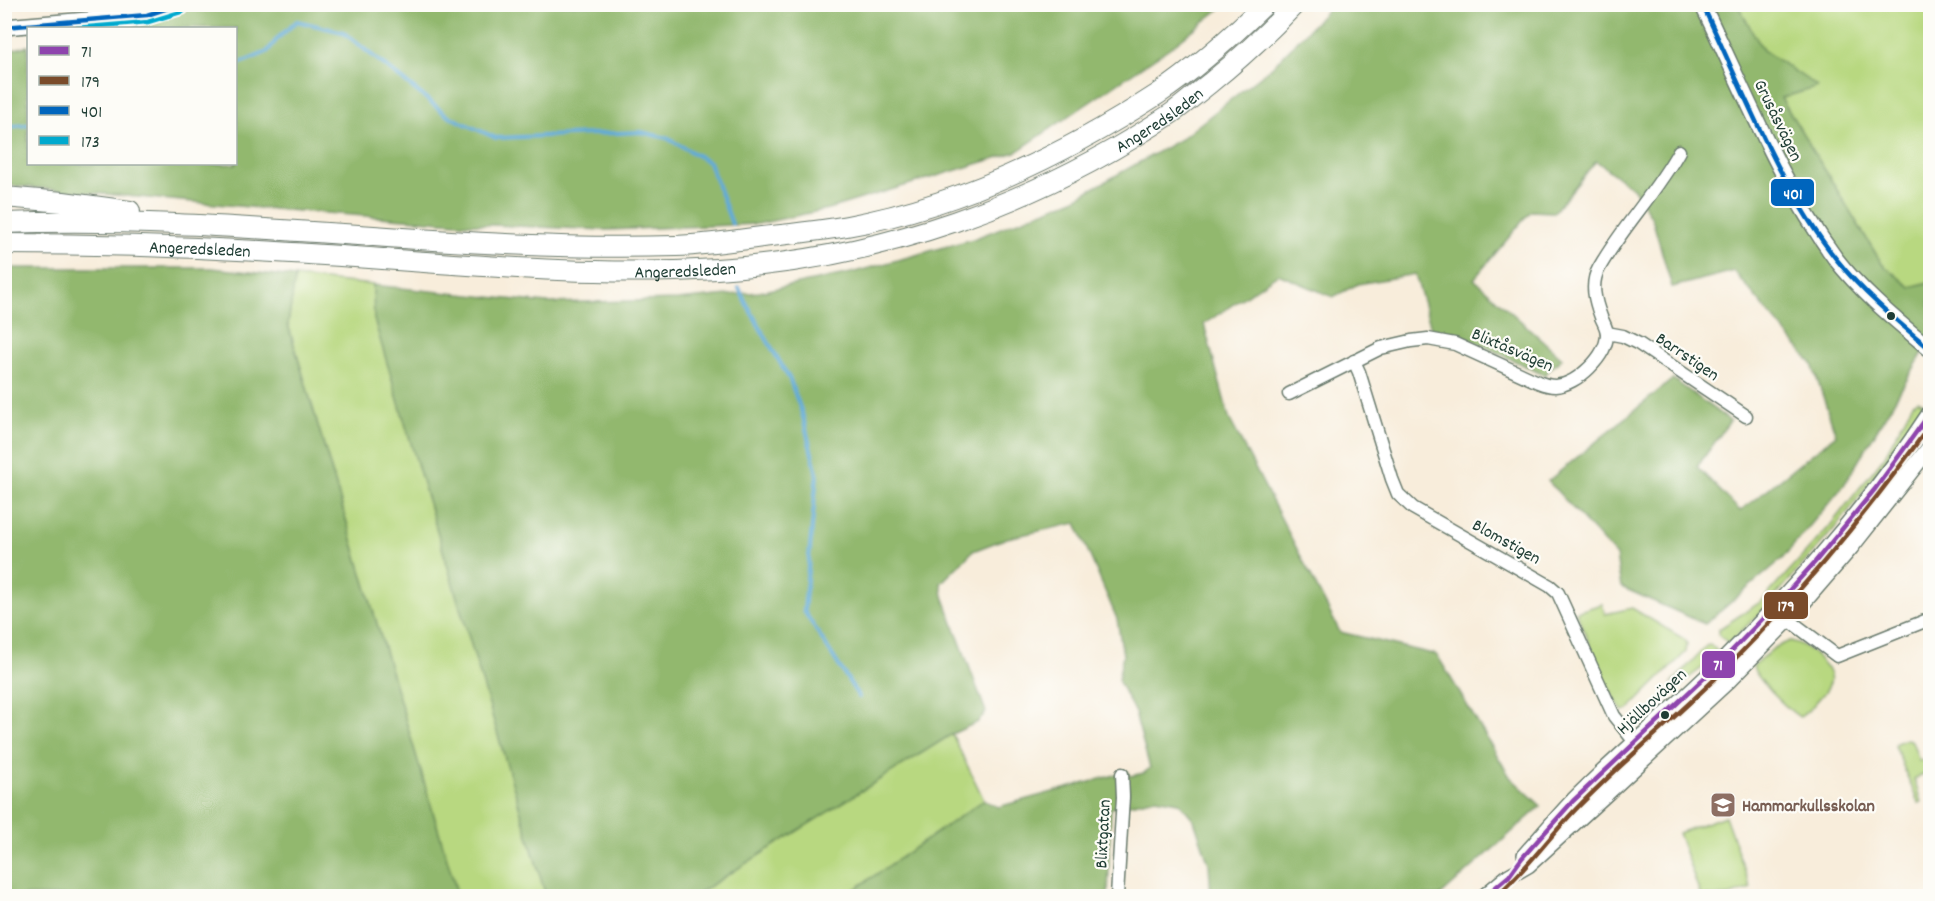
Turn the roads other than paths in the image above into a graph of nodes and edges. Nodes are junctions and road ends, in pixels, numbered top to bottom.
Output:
1 (182, 4) edge
2 (1265, 4) edge
3 (1295, 4) edge
4 (1702, 4) edge
5 (4, 27) edge
6 (1679, 151) dead end
7 (4, 197) edge
8 (4, 223) edge
9 (231, 226) junction
10 (4, 244) edge
11 (1607, 333) junction
12 (1930, 349) edge
13 (1354, 361) junction
14 (1289, 394) dead end
15 (1930, 413) edge
16 (1746, 416) dead end
17 (1930, 447) edge
18 (1773, 608) junction
19 (1930, 619) edge
20 (1787, 621) junction
21 (1634, 743) junction
22 (1647, 757) junction
23 (1122, 774) dead end
24 (1509, 876) junction
25 (1117, 897) edge
26 (1485, 897) edge

1 - 5 street
2 - 9 highway, Angeredsleden
3 - 10 highway, Angeredsleden
4 - 12 street, Grusåsvägen
6 - 11 street
7 - 9 highway
8 - 9 highway, Angeredsleden
11 - 13 street, Blixtåsvägen
11 - 16 street, Barrstigen
13 - 14 street, Blixtåsvägen
13 - 21 street, Blomstigen
15 - 18 street, Hjällbovägen
17 - 20 street, Hjällbovägen
18 - 20 street
18 - 21 street, Hjällbovägen
19 - 20 street
20 - 22 street, Hjällbovägen
21 - 22 street, Blomstigen
21 - 24 street, Hjällbovägen
22 - 24 street, Hjällbovägen
23 - 25 street, Blixtgatan
24 - 26 street, Hjällbovägen

